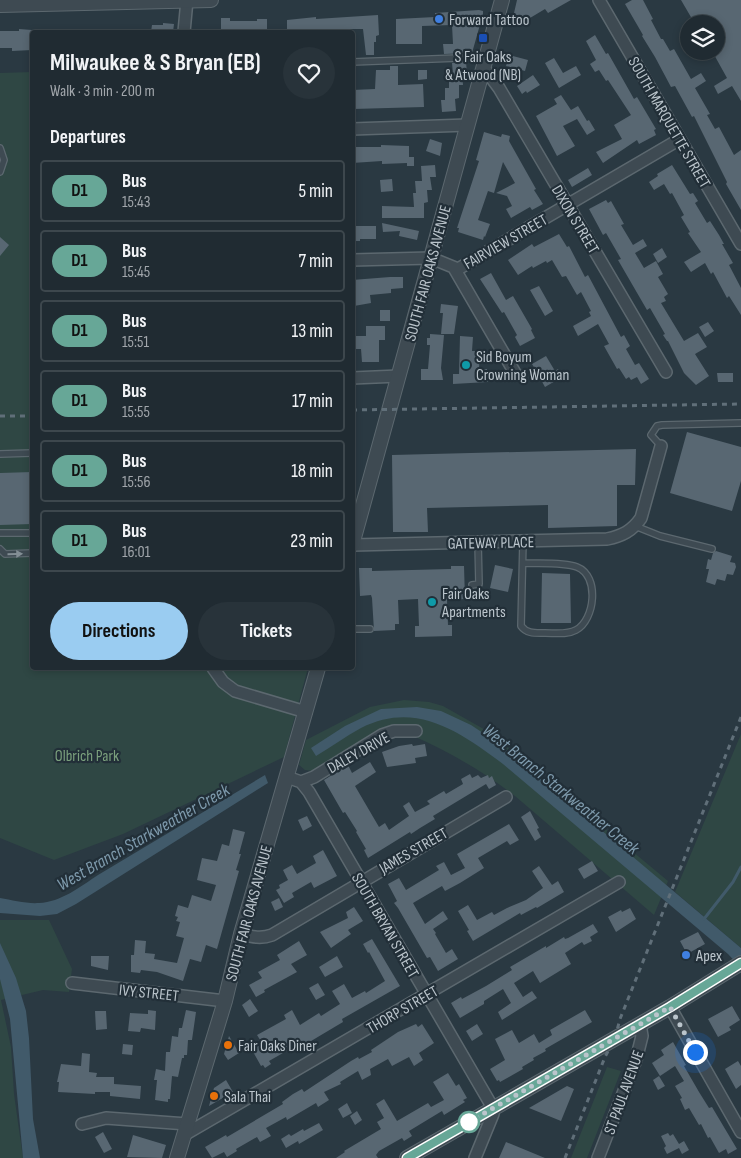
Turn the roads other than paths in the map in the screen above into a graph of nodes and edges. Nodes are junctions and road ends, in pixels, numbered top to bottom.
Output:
1 (187, 0) edge
2 (212, 0) edge
3 (502, 0) edge
4 (599, 0) edge
5 (77, 1) edge
6 (0, 5) edge
7 (184, 30) edge
8 (355, 62) edge
9 (485, 64) junction
10 (468, 125) junction
11 (355, 128) edge
12 (680, 139) junction
13 (0, 148) edge
14 (0, 172) edge
15 (568, 204) junction
16 (741, 244) edge
17 (431, 258) junction
18 (355, 260) edge
19 (454, 268) junction
20 (666, 372) dead end
21 (515, 373) dead end
22 (399, 376) junction
23 (355, 378) edge
24 (741, 423) edge
25 (661, 446) joint
26 (0, 454) edge
27 (30, 454) edge
28 (631, 529) junction
29 (30, 533) edge
30 (0, 534) edge
31 (355, 538) edge
32 (524, 541) junction
33 (478, 542) junction
34 (355, 545) edge
35 (0, 549) edge
36 (712, 549) dead end
37 (30, 554) edge
38 (523, 563) junction
39 (472, 585) dead end
40 (355, 629) edge
41 (370, 630) dead end
42 (214, 670) edge
43 (317, 670) edge
44 (306, 712) junction
45 (416, 731) dead end
46 (287, 777) junction
47 (301, 782) junction
48 (506, 797) dead end
49 (360, 882) junction
50 (619, 882) dead end
51 (241, 934) junction
52 (738, 965) edge
53 (72, 983) dead end
54 (426, 995) junction
55 (225, 1001) junction
56 (670, 1007) junction
57 (640, 1024) junction
58 (493, 1108) junction
59 (736, 1112) edge
60 (82, 1124) dead end
61 (185, 1130) junction
62 (741, 1132) edge
63 (177, 1158) edge
64 (407, 1158) edge
65 (475, 1158) edge
66 (598, 1158) edge

1 - 2 street
1 - 5 street
1 - 7 street
3 - 9 street, SOUTH FAIR OAKS AVENUE
4 - 12 street, SOUTH MARQUETTE STREET
5 - 6 street
8 - 9 lane
9 - 10 street, SOUTH FAIR OAKS AVENUE
9 - 15 street, DIXON STREET
10 - 11 street
10 - 17 street, SOUTH FAIR OAKS AVENUE
12 - 15 street, FAIRVIEW STREET
12 - 16 street, SOUTH MARQUETTE STREET
13 - 14 lane
15 - 19 street, FAIRVIEW STREET
15 - 20 street, DIXON STREET
17 - 18 street
17 - 19 street, FAIRVIEW STREET
17 - 22 street, SOUTH FAIR OAKS AVENUE
19 - 21 street
22 - 23 street
22 - 31 street, SOUTH FAIR OAKS AVENUE
24 - 25 lane
25 - 28 street
26 - 27 lane
28 - 32 street, GATEWAY PLACE
28 - 36 lane
29 - 30 lane
32 - 33 street, GATEWAY PLACE
32 - 38 lane
33 - 34 street, GATEWAY PLACE
33 - 39 lane
35 -> 37 lane
38 - 38 lane
40 - 41 lane
42 - 44 street
43 - 44 street, SOUTH FAIR OAKS AVENUE
44 - 46 street, SOUTH FAIR OAKS AVENUE
45 - 47 street, DALEY DRIVE
46 - 47 street
46 - 51 street, SOUTH FAIR OAKS AVENUE
47 - 49 street, SOUTH BRYAN STREET
48 - 49 street, JAMES STREET
49 - 51 street, JAMES STREET
49 - 54 street, SOUTH BRYAN STREET
50 - 54 street, THORP STREET
51 - 55 street, SOUTH FAIR OAKS AVENUE
52 - 56 street
53 - 55 street, IVY STREET
54 - 58 street, SOUTH BRYAN STREET
54 - 61 street, THORP STREET
55 - 61 street, SOUTH FAIR OAKS AVENUE
56 - 57 street
56 - 59 street
57 - 58 street
57 - 66 street, ST PAUL AVENUE
58 - 64 street
58 - 65 street
59 - 62 street
60 - 61 street
61 - 63 street, SOUTH FAIR OAKS AVENUE

